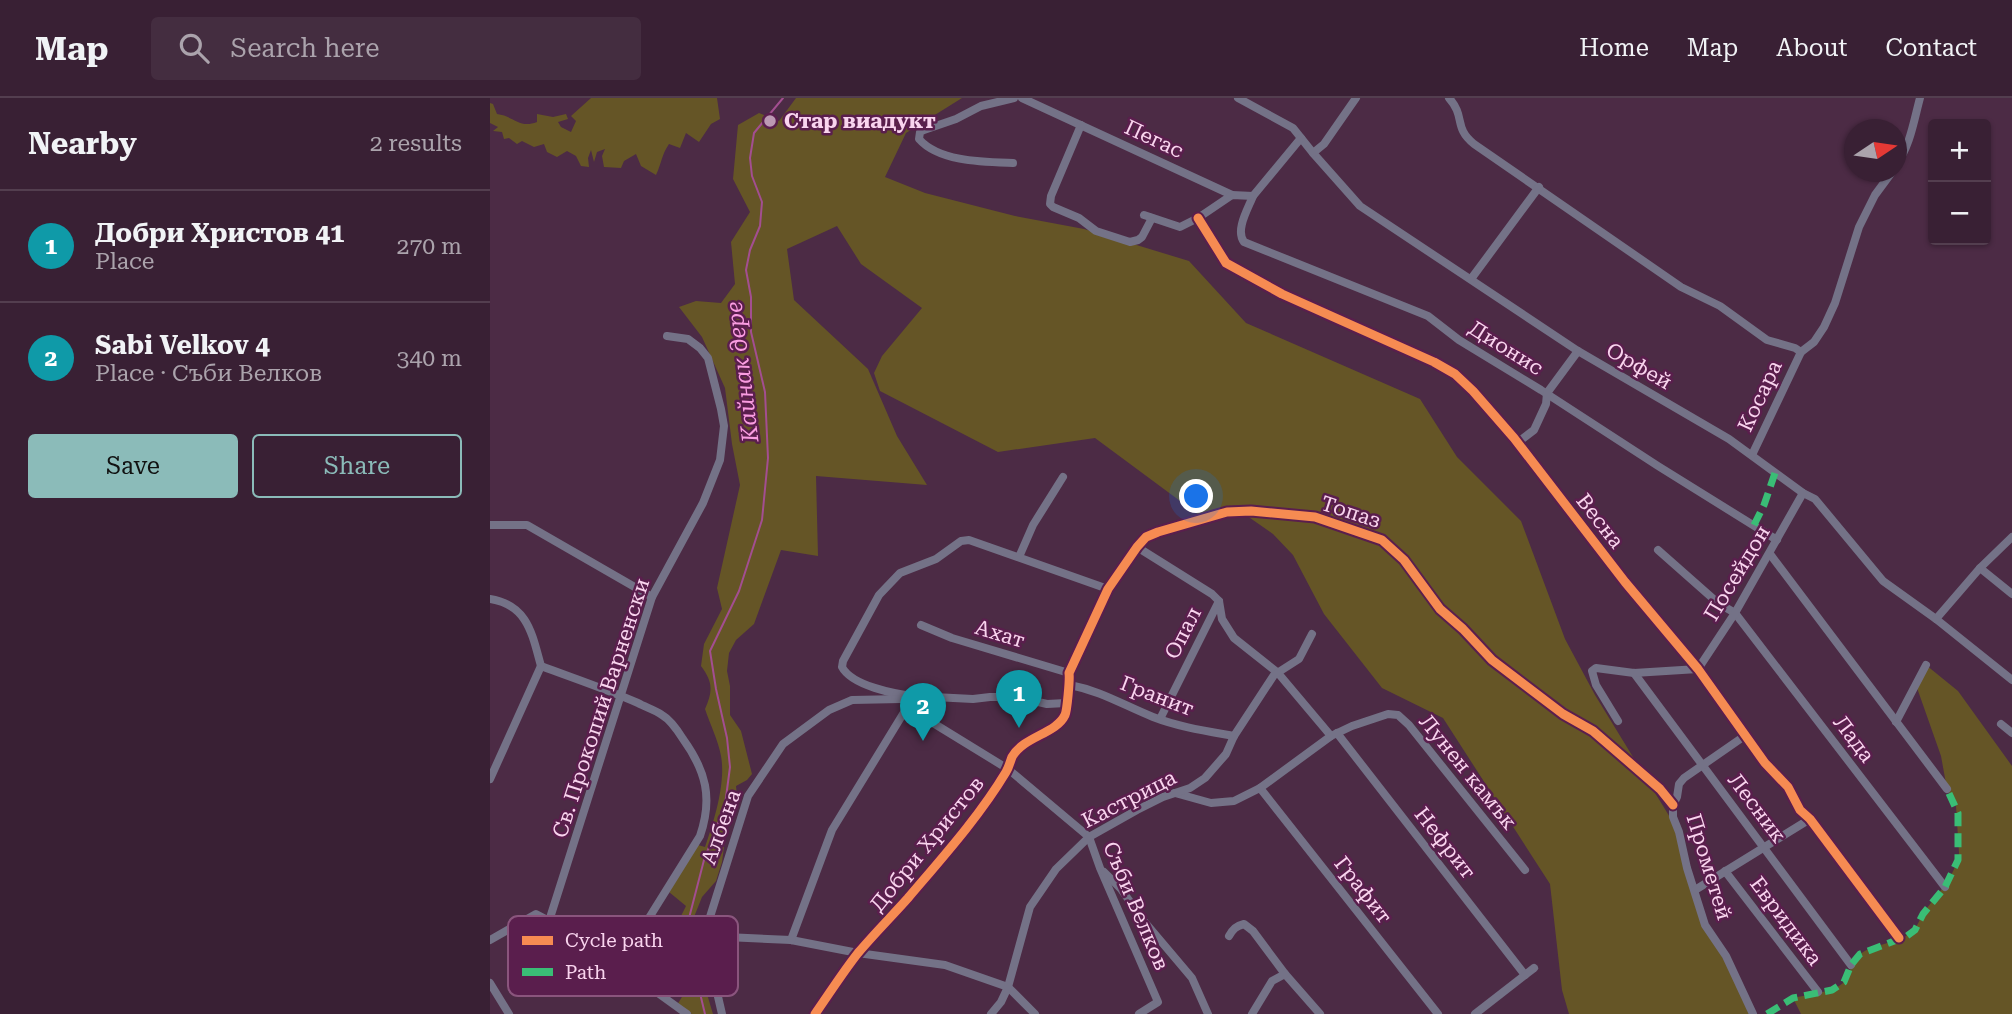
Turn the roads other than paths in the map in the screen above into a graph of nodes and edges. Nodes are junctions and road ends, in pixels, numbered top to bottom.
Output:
1 (1014, 98) edge
2 (1022, 98) edge
3 (1238, 98) edge
4 (1356, 98) edge
5 (1449, 98) edge
6 (1920, 98) edge
7 (1081, 125) junction
8 (1301, 138) junction
9 (1907, 140) edge
10 (1313, 153) junction
11 (1013, 163) dead end
12 (1885, 182) edge
13 (1539, 187) junction
14 (1232, 195) junction
15 (1253, 196) junction
16 (1198, 218) junction
17 (1471, 279) junction
18 (667, 336) dead end
19 (1578, 351) junction
20 (1801, 352) junction
21 (1547, 393) junction
22 (1517, 443) junction
23 (1752, 455) junction
24 (1063, 477) dead end
25 (1802, 493) junction
26 (490, 524) edge
27 (2012, 537) edge
28 (1777, 540) junction
29 (1137, 547) junction
30 (1658, 550) dead end
31 (1770, 554) junction
32 (1019, 557) junction
33 (1980, 568) junction
34 (1108, 589) junction
35 (2012, 594) edge
36 (652, 597) junction
37 (490, 599) edge
38 (1219, 601) junction
39 (1735, 613) junction
40 (1936, 619) junction
41 (921, 625) dead end
42 (1312, 634) dead end
43 (1926, 665) dead end
44 (541, 666) junction
45 (1698, 668) junction
46 (1069, 673) junction
47 (1278, 673) junction
48 (1634, 673) junction
49 (2012, 680) edge
50 (1070, 685) junction
51 (620, 695) junction
52 (914, 696) junction
53 (1066, 703) junction
54 (906, 707) junction
55 (1160, 719) junction
56 (1618, 721) dead end
57 (1896, 722) junction
58 (2001, 724) dead end
59 (2012, 733) edge
60 (1334, 735) junction
61 (1746, 735) junction
62 (1234, 736) junction
63 (1703, 766) junction
64 (1008, 769) junction
65 (490, 779) edge
66 (1260, 788) junction
67 (1947, 789) dead end
68 (1175, 793) junction
69 (1673, 805) junction
70 (1810, 819) junction
71 (1088, 837) junction
72 (1764, 847) junction
73 (1100, 868) junction
74 (1525, 870) dead end
75 (1726, 871) junction
76 (1945, 887) dead end
77 (1695, 890) junction
78 (551, 916) edge
79 (650, 916) edge
80 (710, 916) edge
81 (508, 930) edge
82 (1229, 936) dead end
83 (738, 938) edge
84 (1899, 938) dead end
85 (490, 940) edge
86 (791, 940) junction
87 (858, 953) junction
88 (1851, 965) dead end
89 (1534, 968) dead end
90 (1285, 974) junction
91 (1525, 975) junction
92 (490, 982) edge
93 (1008, 987) junction
94 (1818, 992) dead end
95 (662, 996) edge
96 (718, 996) edge
97 (509, 1014) edge
98 (687, 1014) edge
99 (722, 1014) edge
100 (815, 1014) edge
101 (991, 1014) edge
102 (1035, 1014) edge
103 (1139, 1014) edge
104 (1208, 1014) edge
105 (1252, 1014) edge
106 (1321, 1014) edge
107 (1438, 1014) edge
108 (1475, 1014) edge
109 (1753, 1014) edge

1 - 11 street
2 - 7 street, Пегас
3 - 8 street, Орфей
4 - 10 street
5 - 13 street
6 - 9 street
7 - 14 street, Пегас
7 - 16 street
8 - 10 street, Орфей
8 - 15 street, Дионис
10 - 17 street, Орфей
12 - 20 street, Косара
13 - 17 street
13 - 20 street
14 - 15 street
14 - 16 street
15 - 21 street, Дионис
16 - 22 street, Весна
17 - 19 street, Орфей
18 - 36 street, Св. Прокопий Варненски
19 - 21 street
19 - 23 street, Орфей
20 - 23 street, Косара
21 - 22 street
21 - 28 street, Дионис
22 - 45 street, Весна
23 - 25 street, Орфей
24 - 32 street
25 - 28 street, Посейдон
25 - 40 street, Орфей
26 - 36 street
27 - 33 street
28 - 31 street, Посейдон
29 - 34 street, Топаз
29 - 38 street
29 - 69 street, Топаз
30 - 39 street, Лада
31 - 39 street, Посейдон
31 - 57 street
32 - 34 street
32 - 52 street
33 - 35 street
33 - 40 street
34 - 46 street, Топаз
36 - 51 street, Св. Прокопий Варненски
37 - 44 street
38 - 47 street, Нефрит
38 - 55 street, Опал
39 - 45 street, Посейдон
39 - 76 street, Лада
40 - 49 street, Орфей
41 - 46 street, Ахат
42 - 47 street, Кастрица
43 - 57 street
44 - 51 street
44 - 65 street
45 - 48 street
45 - 61 street, Весна
46 - 50 street, Топаз
47 - 60 street, Нефрит
47 - 62 street, Кастрица
48 - 56 street
48 - 63 street, Лесник
50 - 53 street, Топаз
50 - 55 street, Гранит
51 - 78 street, Св. Прокопий Варненски
51 - 79 street
52 - 53 street, Албена
52 - 54 street
52 - 80 street, Албена
53 - 64 street, Добри Христов
54 - 64 street, Съби Велков
54 - 86 street
55 - 62 street, Гранит
57 - 67 street
58 - 59 street
60 - 66 street
60 - 74 street, Лунен камък
60 - 91 street, Нефрит
61 - 63 street
61 - 70 street, Весна
62 - 68 street, Кастрица
63 - 69 street
63 - 72 street, Лесник
64 - 71 street, Съби Велков
64 - 87 street, Добри Христов
66 - 68 street
66 - 107 street, Графит
68 - 71 street, Кастрица
69 - 77 street, Прометей
70 - 72 street
70 - 84 street, Весна
71 - 73 street, Съби Велков
71 - 93 street, Кастрица
72 - 75 street
72 - 88 street, Лесник
73 - 103 street, Съби Велков
73 - 104 street
75 - 77 street
75 - 94 street, Евридика
77 - 109 street, Прометей
81 - 85 street
82 - 90 street
83 - 86 street
86 - 87 street
87 - 93 street
87 - 100 street, Добри Христов
89 - 91 street
90 - 105 street
90 - 106 street
91 - 108 street
92 - 97 street
93 - 101 street, Кастрица
93 - 102 street
95 - 98 street
96 - 99 street

